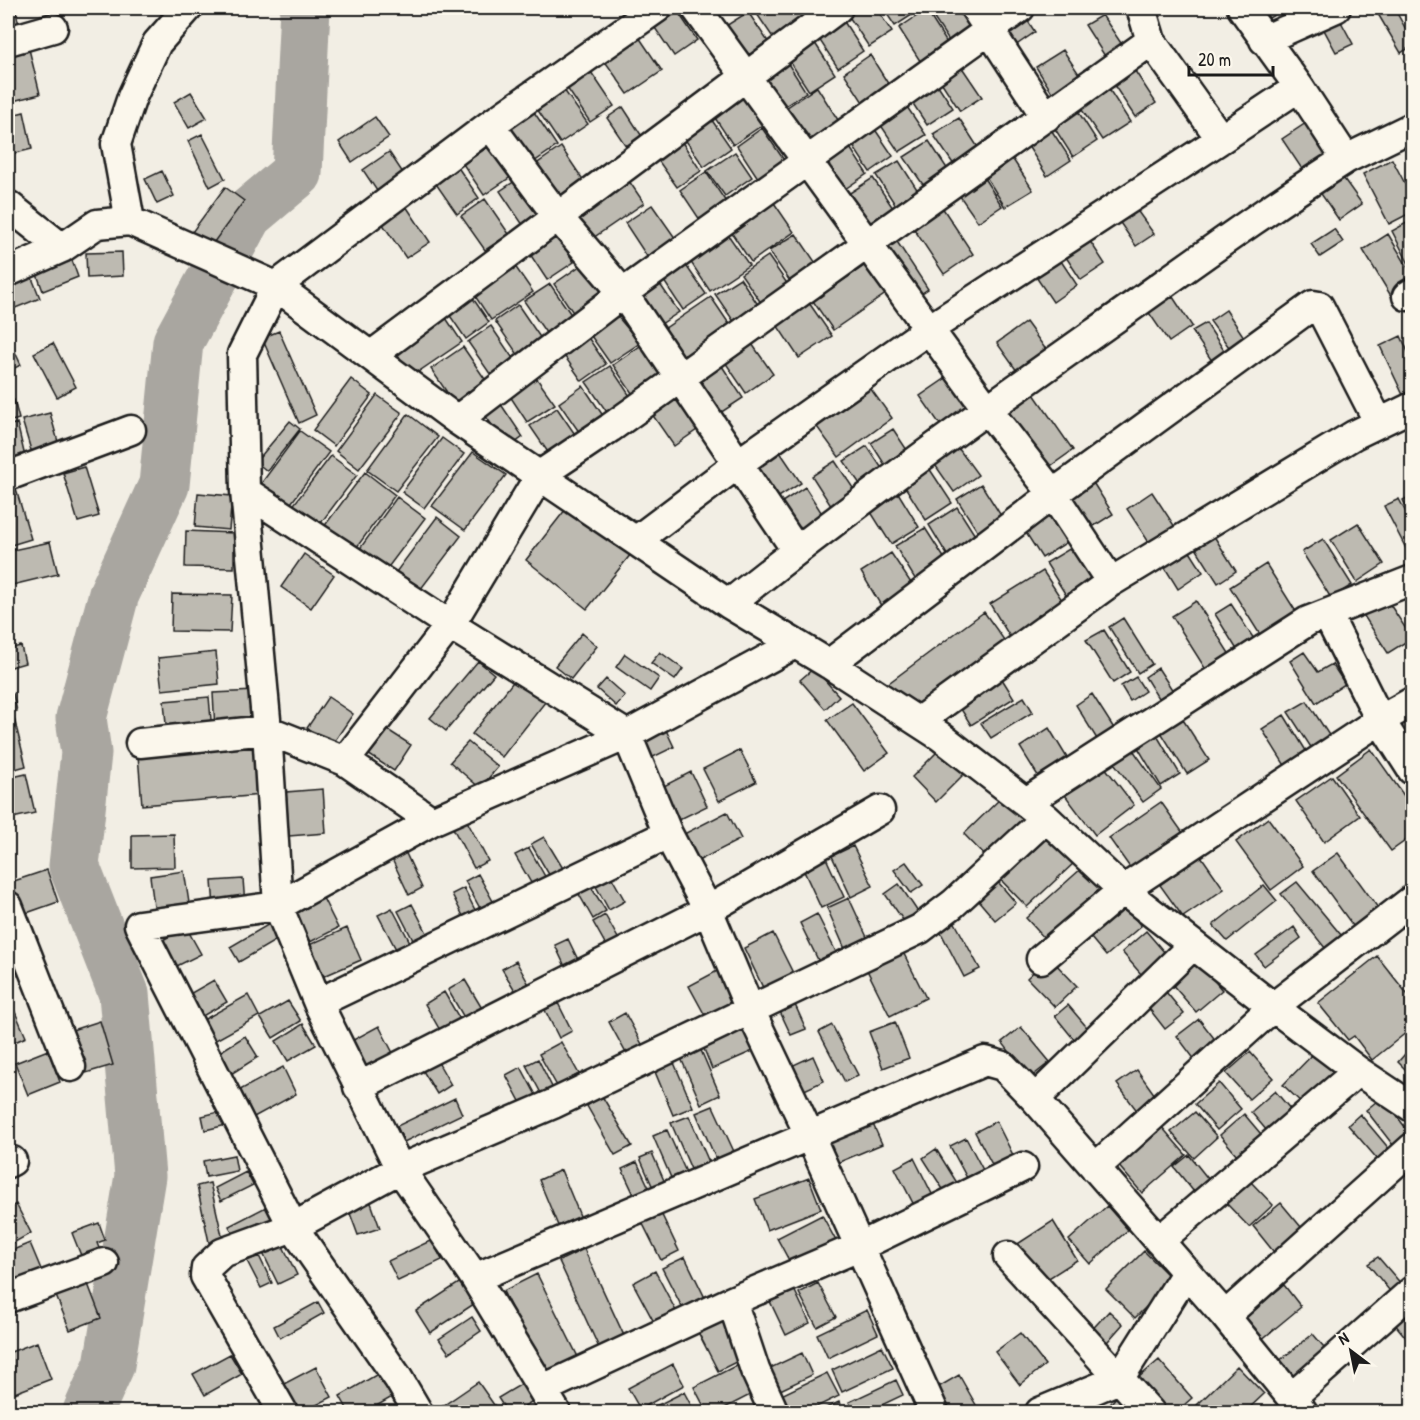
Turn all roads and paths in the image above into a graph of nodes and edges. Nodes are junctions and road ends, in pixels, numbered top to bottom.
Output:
1 (188, 8) edge
2 (657, 8) edge
3 (696, 8) edge
4 (838, 8) edge
5 (1020, 8) edge
6 (1140, 8) edge
7 (1242, 8) edge
8 (1336, 8) edge
9 (983, 17) edge
10 (53, 28) dead end
11 (1264, 40) junction
12 (8, 41) edge
13 (1151, 41) junction
14 (744, 77) junction
15 (1299, 87) junction
16 (1046, 117) junction
17 (490, 125) junction
18 (1413, 128) edge
19 (1221, 139) junction
20 (1346, 159) junction
21 (806, 161) junction
22 (8, 205) edge
23 (558, 217) junction
24 (130, 221) junction
25 (866, 244) junction
26 (62, 248) junction
27 (8, 272) edge
28 (276, 286) junction
29 (622, 293) junction
30 (929, 329) junction
31 (372, 355) junction
32 (678, 379) junction
33 (1413, 406) edge
34 (987, 409) junction
35 (457, 420) junction
36 (1379, 423) junction
37 (131, 430) dead end
38 (739, 463) junction
39 (540, 475) junction
40 (8, 476) edge
41 (245, 491) junction
42 (1053, 494) junction
43 (637, 540) junction
44 (796, 550) junction
45 (1413, 580) edge
46 (1111, 582) junction
47 (729, 604) junction
48 (1327, 614) junction
49 (450, 625) junction
50 (795, 644) junction
51 (829, 664) junction
52 (1413, 702) edge
53 (1380, 720) junction
54 (919, 721) junction
55 (267, 730) junction
56 (627, 735) junction
57 (140, 743) dead end
58 (345, 761) junction
59 (1413, 770) edge
60 (880, 810) dead end
61 (1036, 810) junction
62 (432, 821) junction
63 (668, 834) junction
64 (1123, 890) junction
65 (1413, 900) edge
66 (8, 906) edge
67 (278, 906) junction
68 (708, 910) junction
69 (14, 941) edge
70 (1193, 945) junction
71 (1041, 958) dead end
72 (318, 1003) junction
73 (1273, 1007) junction
74 (751, 1012) junction
75 (71, 1067) dead end
76 (1359, 1071) junction
77 (358, 1087) junction
78 (1035, 1099) junction
79 (1413, 1107) edge
80 (809, 1134) junction
81 (1413, 1148) edge
82 (1023, 1167) dead end
83 (1095, 1168) junction
84 (400, 1169) junction
85 (293, 1227) junction
86 (1159, 1241) junction
87 (861, 1246) junction
88 (1008, 1256) dead end
89 (104, 1263) dead end
90 (1186, 1273) junction
91 (475, 1278) junction
92 (1413, 1291) edge
93 (8, 1298) edge
94 (732, 1301) junction
95 (1225, 1316) junction
96 (1119, 1379) junction
97 (550, 1401) edge
98 (1300, 1409) edge
99 (283, 1413) edge
100 (418, 1413) edge
101 (774, 1413) edge
102 (934, 1413) edge
103 (1040, 1413) edge
104 (1150, 1413) edge

1 - 24 street
2 - 17 street
3 - 14 street
4 - 14 street
5 - 9 street
6 - 13 street
7 - 11 street
8 - 11 street
9 - 16 street
9 - 21 street
10 - 12 street
11 - 15 street
13 - 16 street
13 - 19 street
14 - 21 street
14 - 23 street
15 - 19 street
15 - 20 street
16 - 25 street
17 - 23 street
17 - 28 street
18 - 20 street
19 - 30 street
20 - 34 street
21 - 25 street
21 - 29 street
22 - 26 street
23 - 29 street
23 - 31 street
24 - 26 street
24 - 28 street
25 - 30 street
25 - 32 street
26 - 27 street
28 - 31 street
28 - 41 street
29 - 32 street
29 - 35 street
30 - 34 street
30 - 38 street
31 - 35 street
32 - 38 street
32 - 39 street
33 - 36 street
34 - 42 street
34 - 44 street
35 - 39 street
36 - 42 street
36 - 46 street
37 - 40 street
38 - 43 street
38 - 44 street
39 - 43 street
39 - 49 street
41 - 49 street
41 - 55 street
42 - 46 street
42 - 51 street
43 - 47 street
44 - 47 street
45 - 48 street
46 - 54 street
47 - 50 street
48 - 53 street
48 - 61 street
49 - 56 street
49 - 58 street
50 - 51 street
50 - 56 street
51 - 54 street
52 - 53 street
53 - 59 street
53 - 64 street
54 - 61 street
55 - 57 street
55 - 58 street
55 - 67 street
56 - 62 street
56 - 63 street
58 - 62 street
60 - 68 street
61 - 64 street
61 - 74 street
62 - 67 street
63 - 68 street
63 - 72 street
64 - 70 street
64 - 71 street
65 - 73 street
66 - 69 street
67 - 72 street
67 - 85 street
68 - 74 street
68 - 77 street
69 - 75 street
70 - 73 street
70 - 78 street
72 - 77 street
73 - 76 street
73 - 83 street
74 - 80 street
74 - 84 street
76 - 79 street
76 - 86 street
77 - 84 street
78 - 80 street
78 - 83 street
80 - 87 street
80 - 91 street
81 - 95 street
82 - 87 street
83 - 86 street
84 - 85 street
84 - 91 street
85 - 99 street
85 - 100 street
86 - 90 street
87 - 94 street
87 - 102 street
88 - 96 street
89 - 93 street
90 - 95 street
90 - 96 street
91 - 97 street
92 - 98 street
94 - 97 street
94 - 101 street
95 - 98 street
96 - 103 street
96 - 104 street

